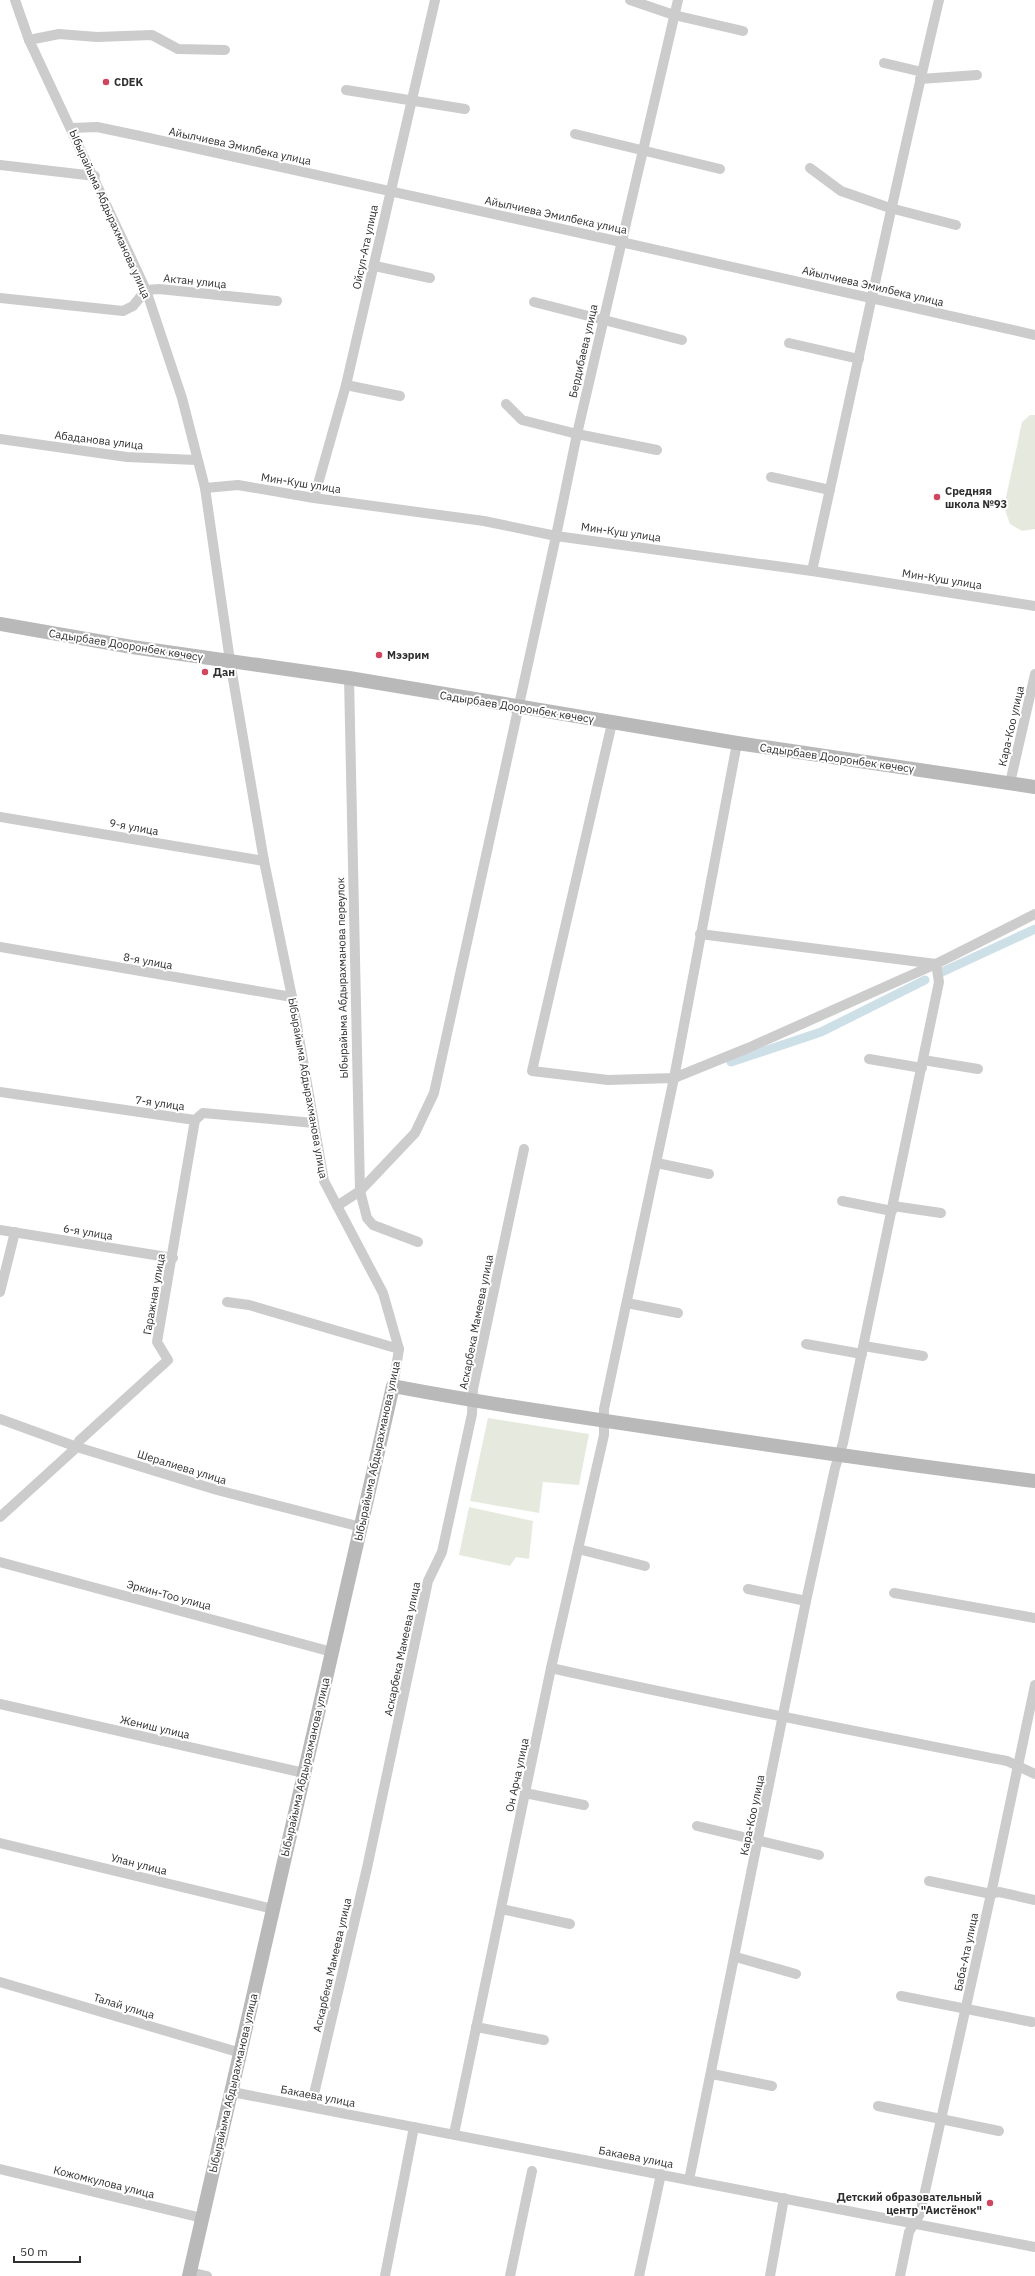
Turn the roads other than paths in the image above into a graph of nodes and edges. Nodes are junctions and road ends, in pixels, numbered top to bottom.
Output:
1 (15, 0) edge
2 (435, 0) edge
3 (630, 0) edge
4 (678, 0) edge
5 (939, 0) edge
6 (674, 15) junction
7 (743, 31) dead end
8 (29, 40) junction
9 (225, 50) dead end
10 (884, 63) dead end
11 (977, 75) dead end
12 (921, 76) junction
13 (346, 90) dead end
14 (411, 100) junction
15 (465, 109) dead end
16 (71, 128) junction
17 (575, 134) dead end
18 (641, 152) junction
19 (0, 165) edge
20 (810, 168) dead end
21 (720, 169) dead end
22 (95, 176) junction
23 (390, 191) junction
24 (890, 208) junction
25 (956, 225) dead end
26 (621, 242) junction
27 (374, 266) junction
28 (430, 278) dead end
29 (146, 290) junction
30 (0, 298) edge
31 (873, 298) junction
32 (277, 301) dead end
33 (534, 302) dead end
34 (603, 320) junction
35 (1035, 335) edge
36 (682, 340) dead end
37 (789, 343) dead end
38 (859, 359) junction
39 (346, 385) junction
40 (400, 396) dead end
41 (506, 404) dead end
42 (577, 434) junction
43 (0, 439) edge
44 (658, 450) dead end
45 (196, 460) junction
46 (771, 477) dead end
47 (205, 488) junction
48 (830, 490) junction
49 (314, 498) junction
50 (556, 536) junction
51 (812, 571) junction
52 (1035, 606) edge
53 (0, 624) edge
54 (230, 661) junction
55 (1035, 674) edge
56 (348, 678) junction
57 (518, 708) junction
58 (612, 723) junction
59 (737, 743) junction
60 (1010, 783) junction
61 (1035, 787) edge
62 (0, 817) edge
63 (264, 861) junction
64 (1035, 914) edge
65 (700, 934) junction
66 (0, 948) edge
67 (936, 964) junction
68 (292, 997) junction
69 (869, 1059) dead end
70 (923, 1064) junction
71 (978, 1069) dead end
72 (674, 1078) junction
73 (0, 1092) edge
74 (195, 1120) junction
75 (314, 1123) junction
76 (524, 1149) dead end
77 (657, 1163) junction
78 (709, 1174) dead end
79 (360, 1191) junction
80 (842, 1201) dead end
81 (337, 1206) junction
82 (893, 1208) junction
83 (941, 1213) dead end
84 (0, 1230) edge
85 (15, 1232) junction
86 (418, 1242) dead end
87 (173, 1258) junction
88 (0, 1292) edge
89 (227, 1302) dead end
90 (627, 1303) junction
91 (678, 1313) dead end
92 (806, 1344) dead end
93 (399, 1349) junction
94 (863, 1350) junction
95 (923, 1356) dead end
96 (393, 1386) junction
97 (473, 1401) junction
98 (0, 1420) edge
99 (604, 1421) junction
100 (77, 1446) junction
101 (839, 1456) junction
102 (1035, 1481) edge
103 (0, 1517) edge
104 (361, 1527) junction
105 (578, 1549) junction
106 (0, 1562) edge
107 (645, 1566) dead end
108 (748, 1589) dead end
109 (894, 1593) dead end
110 (806, 1601) junction
111 (1035, 1618) edge
112 (332, 1652) junction
113 (551, 1668) junction
114 (1035, 1685) edge
115 (0, 1704) edge
116 (785, 1715) junction
117 (1018, 1765) junction
118 (304, 1773) junction
119 (1035, 1774) edge
120 (525, 1793) junction
121 (584, 1805) dead end
122 (697, 1826) dead end
123 (759, 1840) junction
124 (0, 1843) edge
125 (819, 1855) dead end
126 (929, 1881) dead end
127 (991, 1894) junction
128 (1035, 1900) edge
129 (273, 1909) junction
130 (502, 1909) junction
131 (570, 1924) dead end
132 (736, 1957) junction
133 (796, 1974) dead end
134 (0, 1982) edge
135 (901, 1996) dead end
136 (966, 2009) junction
137 (1032, 2022) dead end
138 (476, 2027) junction
139 (544, 2040) dead end
140 (241, 2053) junction
141 (712, 2074) junction
142 (772, 2086) dead end
143 (232, 2092) junction
144 (878, 2106) dead end
145 (310, 2107) junction
146 (941, 2120) junction
147 (414, 2127) junction
148 (999, 2131) dead end
149 (454, 2134) junction
150 (0, 2169) edge
151 (532, 2171) dead end
152 (661, 2174) junction
153 (689, 2180) junction
154 (784, 2198) junction
155 (202, 2218) junction
156 (916, 2224) junction
157 (1035, 2247) edge
158 (190, 2274) edge
159 (207, 2276) edge
160 (385, 2276) edge
161 (510, 2276) edge
162 (639, 2276) edge
163 (770, 2276) edge
164 (900, 2276) edge

1 - 8 street, Ыбырайыма Абдырахманова улица
2 - 14 street, Ойсул-Ата улица
3 - 6 street
4 - 6 street, Бердибаева улица
5 - 12 street
6 - 7 street
6 - 18 street, Бердибаева улица
8 - 9 street
8 - 16 street, Ыбырайыма Абдырахманова улица
10 - 12 street
11 - 12 street
12 - 24 street
13 - 14 street
14 - 15 street
14 - 23 street, Ойсул-Ата улица
16 - 22 street, Ыбырайыма Абдырахманова улица
16 - 23 street, Айылчиева Эмилбека улица
17 - 18 street
18 - 21 street
18 - 26 street, Бердибаева улица
19 - 22 street
20 - 24 street
22 - 29 street, Ыбырайыма Абдырахманова улица
23 - 26 street, Айылчиева Эмилбека улица
23 - 27 street, Ойсул-Ата улица
24 - 25 street
24 - 31 street
26 - 31 street, Айылчиева Эмилбека улица
26 - 34 street, Бердибаева улица
27 - 28 street
27 - 39 street, Ойсул-Ата улица
29 - 30 street
29 - 32 street, Актан улица
29 - 45 street, Ыбырайыма Абдырахманова улица
31 - 35 street, Айылчиева Эмилбека улица
31 - 38 street
33 - 34 street
34 - 36 street
34 - 42 street, Бердибаева улица
37 - 38 street
38 - 48 street
39 - 40 street
39 - 49 street, Ойсул-Ата улица
41 - 42 street
42 - 44 street
42 - 50 street, Бердибаева улица
43 - 45 street, Абаданова улица
45 - 47 street, Ыбырайыма Абдырахманова улица
46 - 48 street
47 - 49 street, Мин-Куш улица
47 - 54 street, Ыбырайыма Абдырахманова улица
48 - 51 street
49 - 50 street, Мин-Куш улица
50 - 51 street, Мин-Куш улица
50 - 57 street, Бердибаева улица
51 - 52 street, Мин-Куш улица
53 - 54 street, Садырбаев Дооронбек көчөсү
54 - 56 street, Садырбаев Дооронбек көчөсү
54 - 63 street, Ыбырайыма Абдырахманова улица
55 - 60 street, Кара-Коо улица
56 - 57 street, Садырбаев Дооронбек көчөсү
56 - 79 street, Ыбырайыма Абдырахманова переулок
57 - 58 street, Садырбаев Дооронбек көчөсү
57 - 79 street, Бердибаева улица
58 - 59 street, Садырбаев Дооронбек көчөсү
58 - 72 street
59 - 60 street, Садырбаев Дооронбек көчөсү
59 - 65 street, Он Арча улица
60 - 61 street, Садырбаев Дооронбек көчөсү
62 - 63 street, 9-я улица
63 - 68 street, Ыбырайыма Абдырахманова улица
64 - 67 street
65 - 67 street
65 - 72 street, Он Арча улица
66 - 68 street, 8-я улица
67 - 70 street, Кара-Коо улица
67 - 72 street
68 - 75 street, Ыбырайыма Абдырахманова улица
69 - 70 street
70 - 71 street
70 - 82 street, Кара-Коо улица
72 - 77 street, Он Арча улица
73 - 74 street, 7-я улица
74 - 75 street, 7-я улица
74 - 87 street, Гаражная улица
75 - 81 street, Ыбырайыма Абдырахманова улица
76 - 97 street, Аскарбека Мамеева улица
77 - 78 street
77 - 90 street, Он Арча улица
79 - 81 street, Бердибаева улица
79 - 86 street, Ыбырайыма Абдырахманова переулок
80 - 82 street
81 - 93 street, Ыбырайыма Абдырахманова улица
82 - 83 street
82 - 94 street, Кара-Коо улица
84 - 85 street, 6-я улица
85 - 87 street, 6-я улица
85 - 88 street
87 - 100 street, Гаражная улица
89 - 93 street
90 - 91 street
90 - 99 street, Он Арча улица
92 - 94 street
93 - 96 street, Ыбырайыма Абдырахманова улица
94 - 95 street
94 - 101 street, Кара-Коо улица
96 - 97 street
96 - 104 street, Ыбырайыма Абдырахманова улица
97 - 99 street
97 - 145 street, Аскарбека Мамеева улица
98 - 100 street, Шералиева улица
99 - 101 street
99 - 105 street, Он Арча улица
100 - 103 street, Гаражная улица
100 - 104 street, Шералиева улица
101 - 102 street
101 - 110 street, Кара-Коо улица
104 - 112 street, Ыбырайыма Абдырахманова улица
105 - 107 street
105 - 113 street, Он Арча улица
106 - 112 street, Эркин-Тоо улица
108 - 110 street
109 - 111 street
110 - 116 street, Кара-Коо улица
112 - 118 street, Ыбырайыма Абдырахманова улица
113 - 116 street
113 - 120 street, Он Арча улица
114 - 117 street, Баба-Ата улица
115 - 118 street, Жениш улица
116 - 117 street
116 - 123 street, Кара-Коо улица
117 - 119 street
117 - 127 street, Баба-Ата улица
118 - 129 street, Ыбырайыма Абдырахманова улица
120 - 121 street
120 - 130 street, Он Арча улица
122 - 123 street
123 - 125 street
123 - 132 street, Кара-Коо улица
124 - 129 street, Улан улица
126 - 127 street
127 - 128 street
127 - 136 street, Баба-Ата улица
129 - 140 street, Ыбырайыма Абдырахманова улица
130 - 131 street
130 - 138 street, Он Арча улица
132 - 133 street
132 - 141 street, Кара-Коо улица
134 - 140 street, Талай улица
135 - 136 street
136 - 137 street
136 - 146 street, Баба-Ата улица
138 - 139 street
138 - 149 street, Он Арча улица
140 - 143 street, Ыбырайыма Абдырахманова улица
141 - 142 street
141 - 153 street, Кара-Коо улица
143 - 145 street, Бакаева улица
143 - 155 street, Ыбырайыма Абдырахманова улица
144 - 146 street
145 - 147 street, Бакаева улица
146 - 148 street
146 - 156 street, Баба-Ата улица
147 - 149 street, Бакаева улица
147 - 160 street
149 - 152 street, Бакаева улица
150 - 155 street, Кожомкулова улица
151 - 161 street
152 - 153 street, Бакаева улица
152 - 162 street
153 - 154 street, Бакаева улица
154 - 156 street, Бакаева улица
154 - 163 street
155 - 158 street, Ыбырайыма Абдырахманова улица
156 - 157 street, Бакаева улица
156 - 164 street, Баба-Ата улица
158 - 159 street

